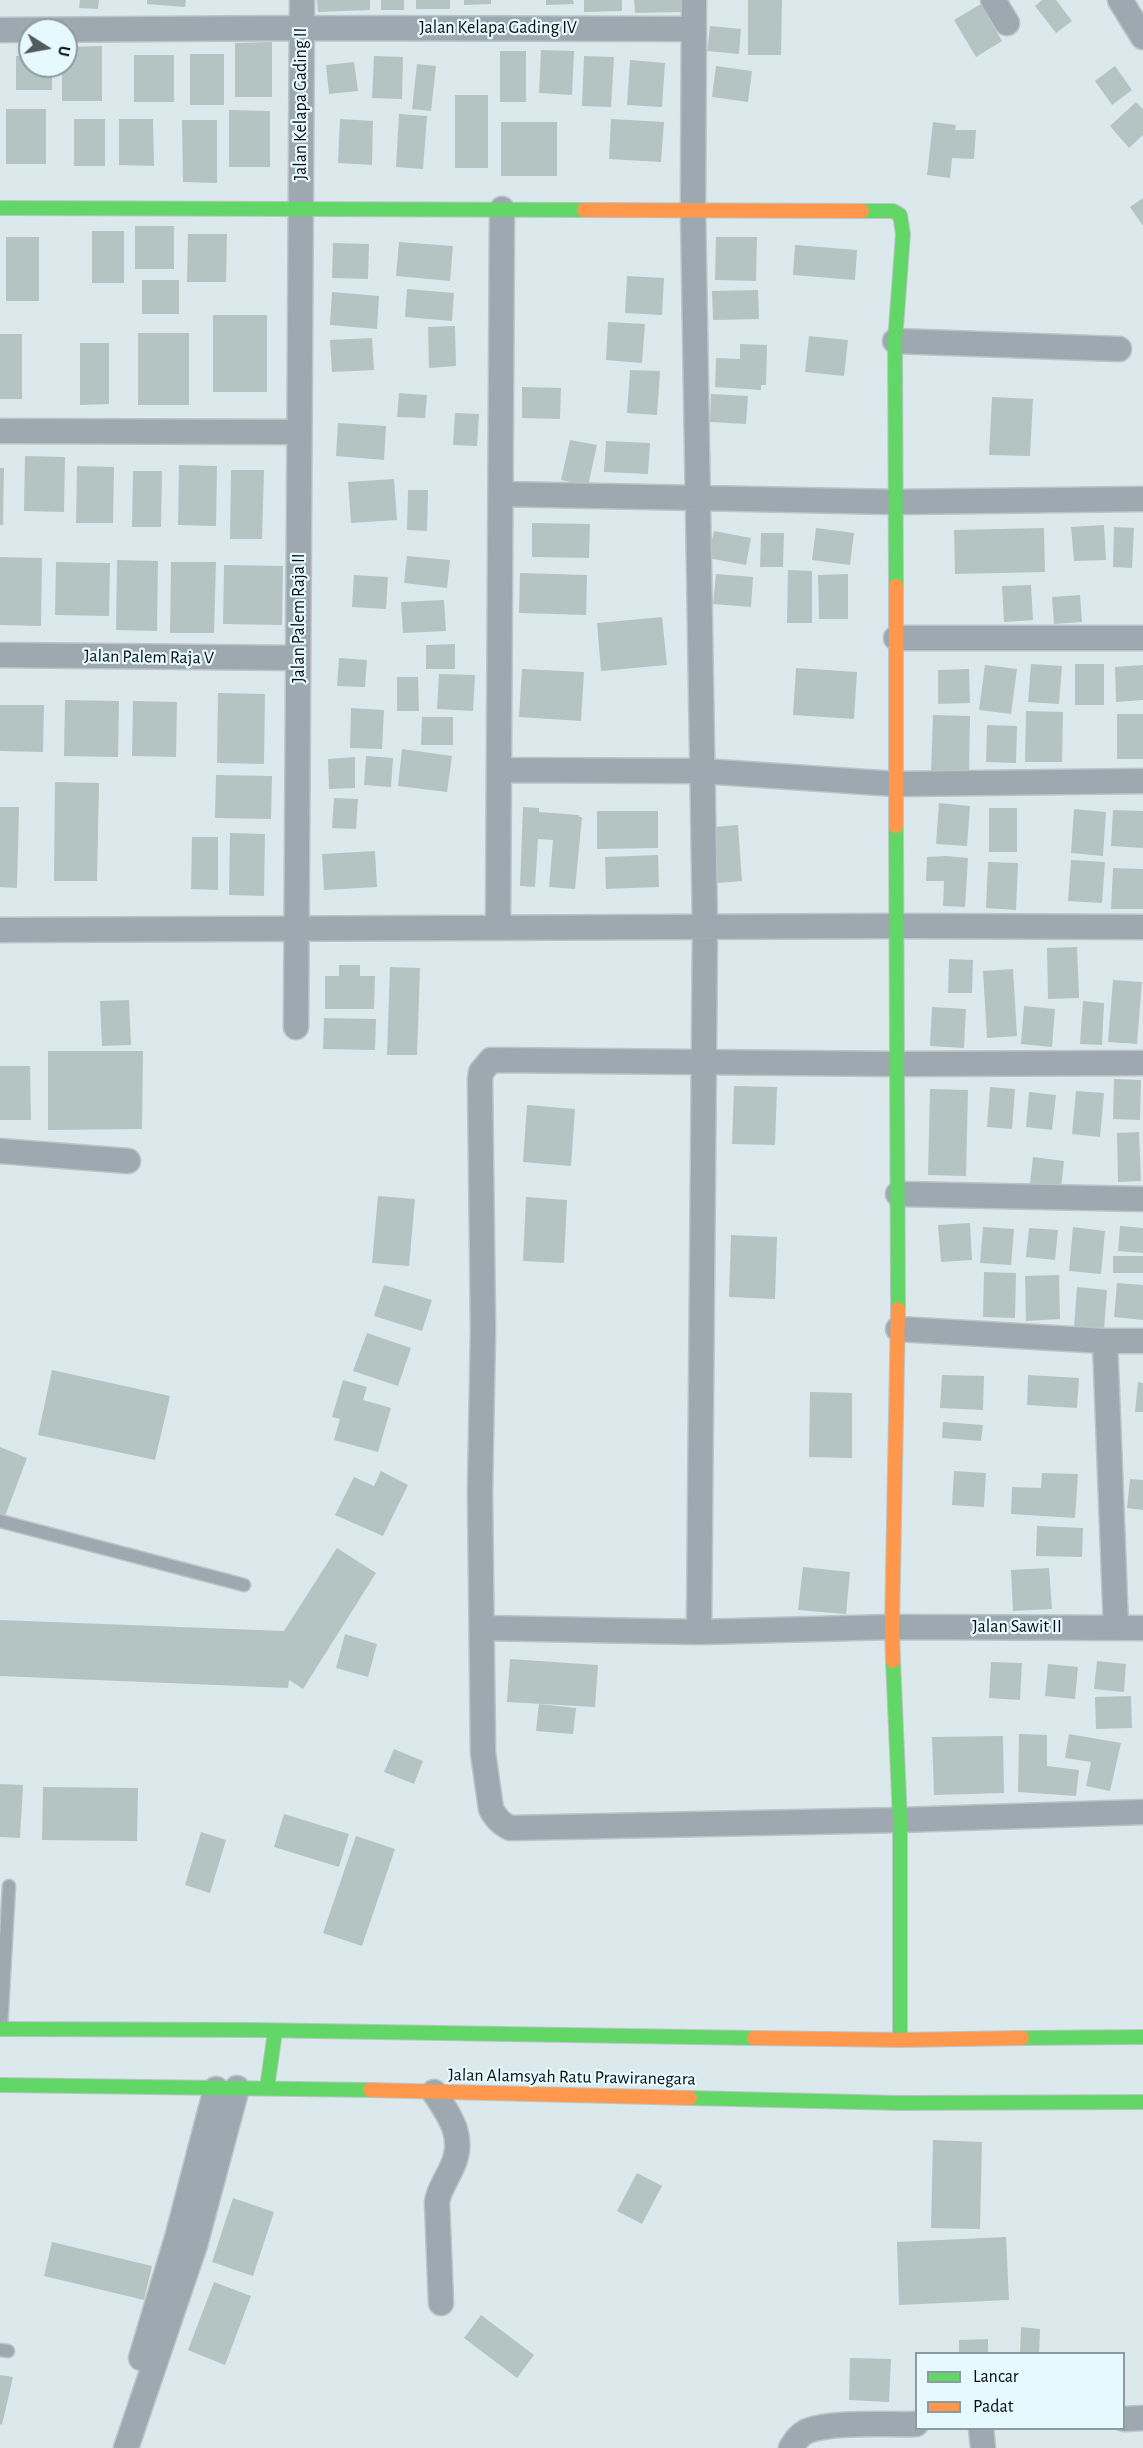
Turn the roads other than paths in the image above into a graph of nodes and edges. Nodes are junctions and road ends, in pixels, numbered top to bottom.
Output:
1 (302, 0) edge
2 (694, 0) edge
3 (993, 0) edge
4 (1119, 0) edge
5 (1007, 23) dead end
6 (302, 28) junction
7 (694, 29) junction
8 (0, 30) edge
9 (1143, 37) edge
10 (0, 208) edge
11 (300, 208) junction
12 (502, 209) junction
13 (693, 209) junction
14 (895, 341) junction
15 (1119, 349) dead end
16 (0, 431) edge
17 (299, 432) junction
18 (501, 494) junction
19 (698, 497) junction
20 (1143, 499) edge
21 (895, 502) junction
22 (896, 638) junction
23 (1143, 638) edge
24 (0, 655) edge
25 (298, 658) junction
26 (499, 770) junction
27 (702, 771) junction
28 (1143, 781) edge
29 (896, 784) junction
30 (896, 926) junction
31 (705, 927) junction
32 (1143, 927) edge
33 (498, 928) junction
34 (297, 929) junction
35 (0, 930) edge
36 (296, 1027) dead end
37 (703, 1063) junction
38 (1143, 1063) edge
39 (897, 1064) junction
40 (0, 1151) edge
41 (128, 1161) dead end
42 (898, 1194) junction
43 (1143, 1199) edge
44 (898, 1329) junction
45 (1105, 1341) junction
46 (1143, 1341) edge
47 (0, 1521) edge
48 (244, 1584) dead end
49 (892, 1627) junction
50 (483, 1628) junction
51 (1116, 1628) junction
52 (1143, 1628) edge
53 (699, 1632) junction
54 (1143, 1812) edge
55 (900, 1820) junction
56 (9, 1886) dead end
57 (1, 2029) edge
58 (275, 2032) junction
59 (1143, 2037) edge
60 (900, 2040) junction
61 (0, 2085) edge
62 (267, 2088) junction
63 (226, 2089) junction
64 (434, 2092) junction
65 (1143, 2102) edge
66 (441, 2303) dead end
67 (1143, 2418) edge
68 (1125, 2419) edge
69 (915, 2424) edge
70 (981, 2430) edge
71 (124, 2448) edge
72 (791, 2448) edge
73 (982, 2448) edge

1 - 6 street, Jalan Kelapa Gading II
2 - 7 street
3 - 5 street
4 - 9 street
6 - 7 street, Jalan Kelapa Gading IV
6 - 8 street, Jalan Kelapa Gading IV
6 - 11 street, Jalan Kelapa Gading II
7 - 13 street
10 - 11 main road
11 - 12 main road
11 - 17 street, Jalan Palem Raja II
12 - 13 main road
12 - 18 street
13 - 14 main road
13 - 19 street
14 - 15 street
14 - 21 main road
16 - 17 street
17 - 25 street, Jalan Palem Raja II
18 - 19 street
18 - 26 street
19 - 21 street
19 - 27 street
20 - 21 street
21 - 22 main road
22 - 23 street
22 - 29 main road
24 - 25 street, Jalan Palem Raja V
25 - 34 street, Jalan Palem Raja II
26 - 27 street
26 - 33 street
27 - 29 street
27 - 31 street
28 - 29 street
29 - 30 main road
30 - 31 street
30 - 32 street
30 - 39 main road
31 - 33 street
31 - 37 street
33 - 34 street
34 - 35 street
34 - 36 street, Jalan Palem Raja II
37 - 39 street
37 - 50 street
37 - 53 street
38 - 39 street
39 - 42 main road
40 - 41 street
42 - 43 street
42 - 44 main road
44 - 45 street
44 - 49 main road
45 - 46 street
45 - 51 street
47 - 48 lane
49 - 51 street, Jalan Sawit II
49 - 53 street, Jalan Sawit II
49 - 55 main road
50 - 53 street, Jalan Sawit II
50 - 55 street
51 - 52 street, Jalan Sawit II
54 - 55 street
55 - 60 main road
56 - 57 lane
57 - 58 main road
58 - 60 main road
58 - 62 main road
59 - 60 main road
61 - 63 main road, Jalan Alamsyah Ratu Prawiranegara
62 - 63 main road, Jalan Alamsyah Ratu Prawiranegara
62 - 64 main road, Jalan Alamsyah Ratu Prawiranegara
63 - 71 street
64 - 65 main road, Jalan Alamsyah Ratu Prawiranegara
64 - 66 street
67 - 68 street
69 - 72 street
70 - 73 street

